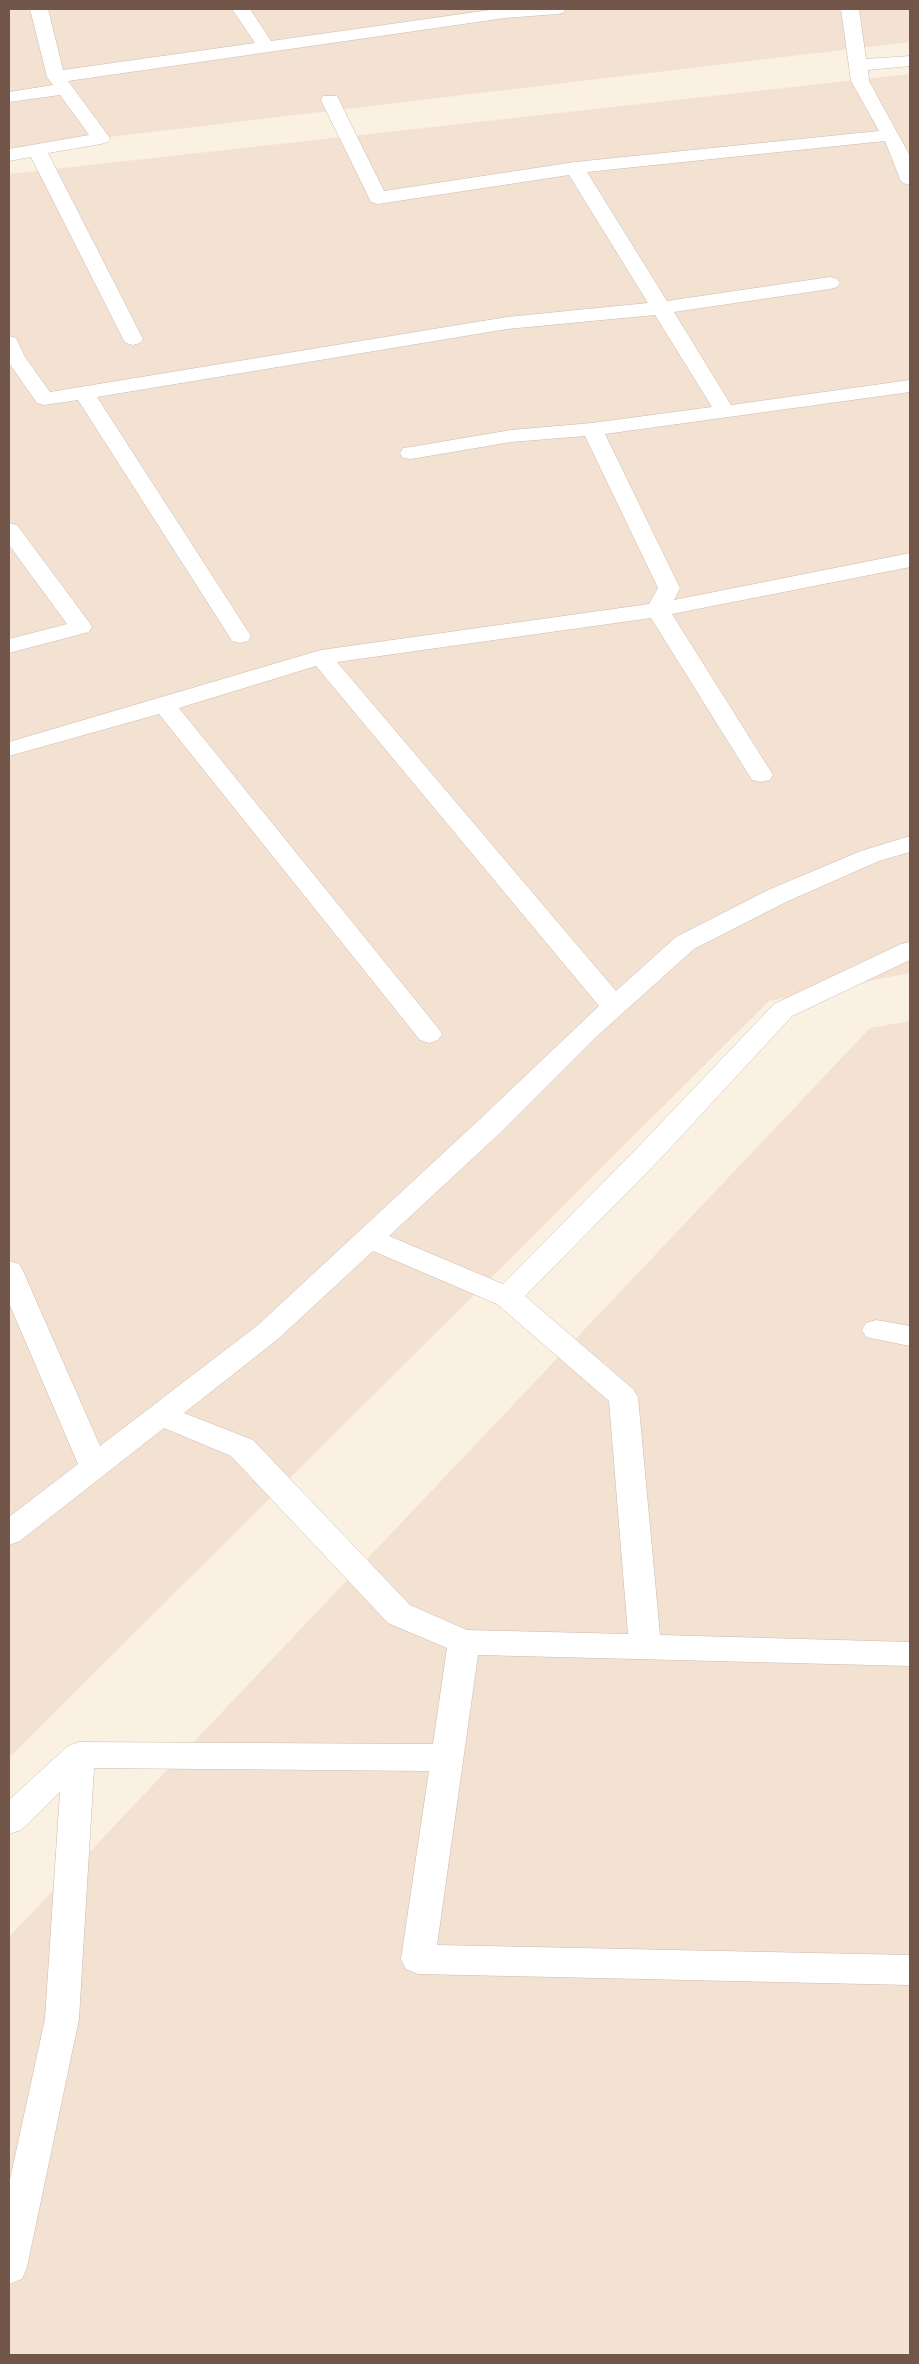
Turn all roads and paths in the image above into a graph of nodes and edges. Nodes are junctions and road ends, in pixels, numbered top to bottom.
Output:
1 (39, 9) edge
2 (241, 9) edge
3 (556, 9) edge
4 (850, 9) edge
5 (266, 47) junction
6 (910, 61) edge
7 (858, 65) junction
8 (60, 83) junction
9 (9, 97) edge
10 (330, 100) dead end
11 (892, 135) junction
12 (37, 150) junction
13 (9, 155) edge
14 (575, 168) junction
15 (910, 179) edge
16 (830, 284) dead end
17 (661, 308) junction
18 (133, 339) dead end
19 (9, 342) edge
20 (910, 386) edge
21 (84, 393) junction
22 (724, 412) junction
23 (592, 429) junction
24 (410, 453) dead end
25 (9, 530) edge
26 (910, 560) edge
27 (658, 610) junction
28 (240, 636) dead end
29 (9, 646) edge
30 (320, 657) junction
31 (164, 705) junction
32 (9, 749) edge
33 (761, 775) dead end
34 (910, 844) edge
35 (910, 950) edge
36 (614, 1006) junction
37 (429, 1034) dead end
38 (368, 1238) junction
39 (9, 1271) edge
40 (507, 1297) junction
41 (876, 1330) dead end
42 (910, 1336) edge
43 (161, 1415) junction
44 (94, 1467) junction
45 (9, 1533) edge
46 (464, 1642) junction
47 (645, 1647) junction
48 (910, 1654) edge
49 (79, 1755) junction
50 (447, 1756) junction
51 (9, 1820) edge
52 (910, 1970) edge
53 (9, 2268) edge

1 - 8 street
2 - 5 street
3 - 5 street
4 - 7 street
5 - 8 street
6 - 7 street
7 - 11 street
8 - 9 street
8 - 12 street
10 - 14 street
11 - 14 street
11 - 15 street
12 - 13 street
12 - 18 street
14 - 17 street
16 - 17 street
17 - 21 street
17 - 22 street
19 - 21 street
20 - 22 street
21 - 28 street
22 - 23 street
23 - 24 street
23 - 27 street
25 - 29 street
26 - 27 street
27 - 30 street
27 - 33 street
30 - 31 street
30 - 36 street
31 - 32 street
31 - 37 street
34 - 36 street
35 - 40 street
36 - 38 street
38 - 40 street
38 - 43 street
39 - 44 street
40 - 47 street
41 - 42 street
43 - 44 street
43 - 46 street
44 - 45 street
46 - 47 street
46 - 50 street
47 - 48 street
49 - 50 street
49 - 51 street
49 - 53 street
50 - 52 street

